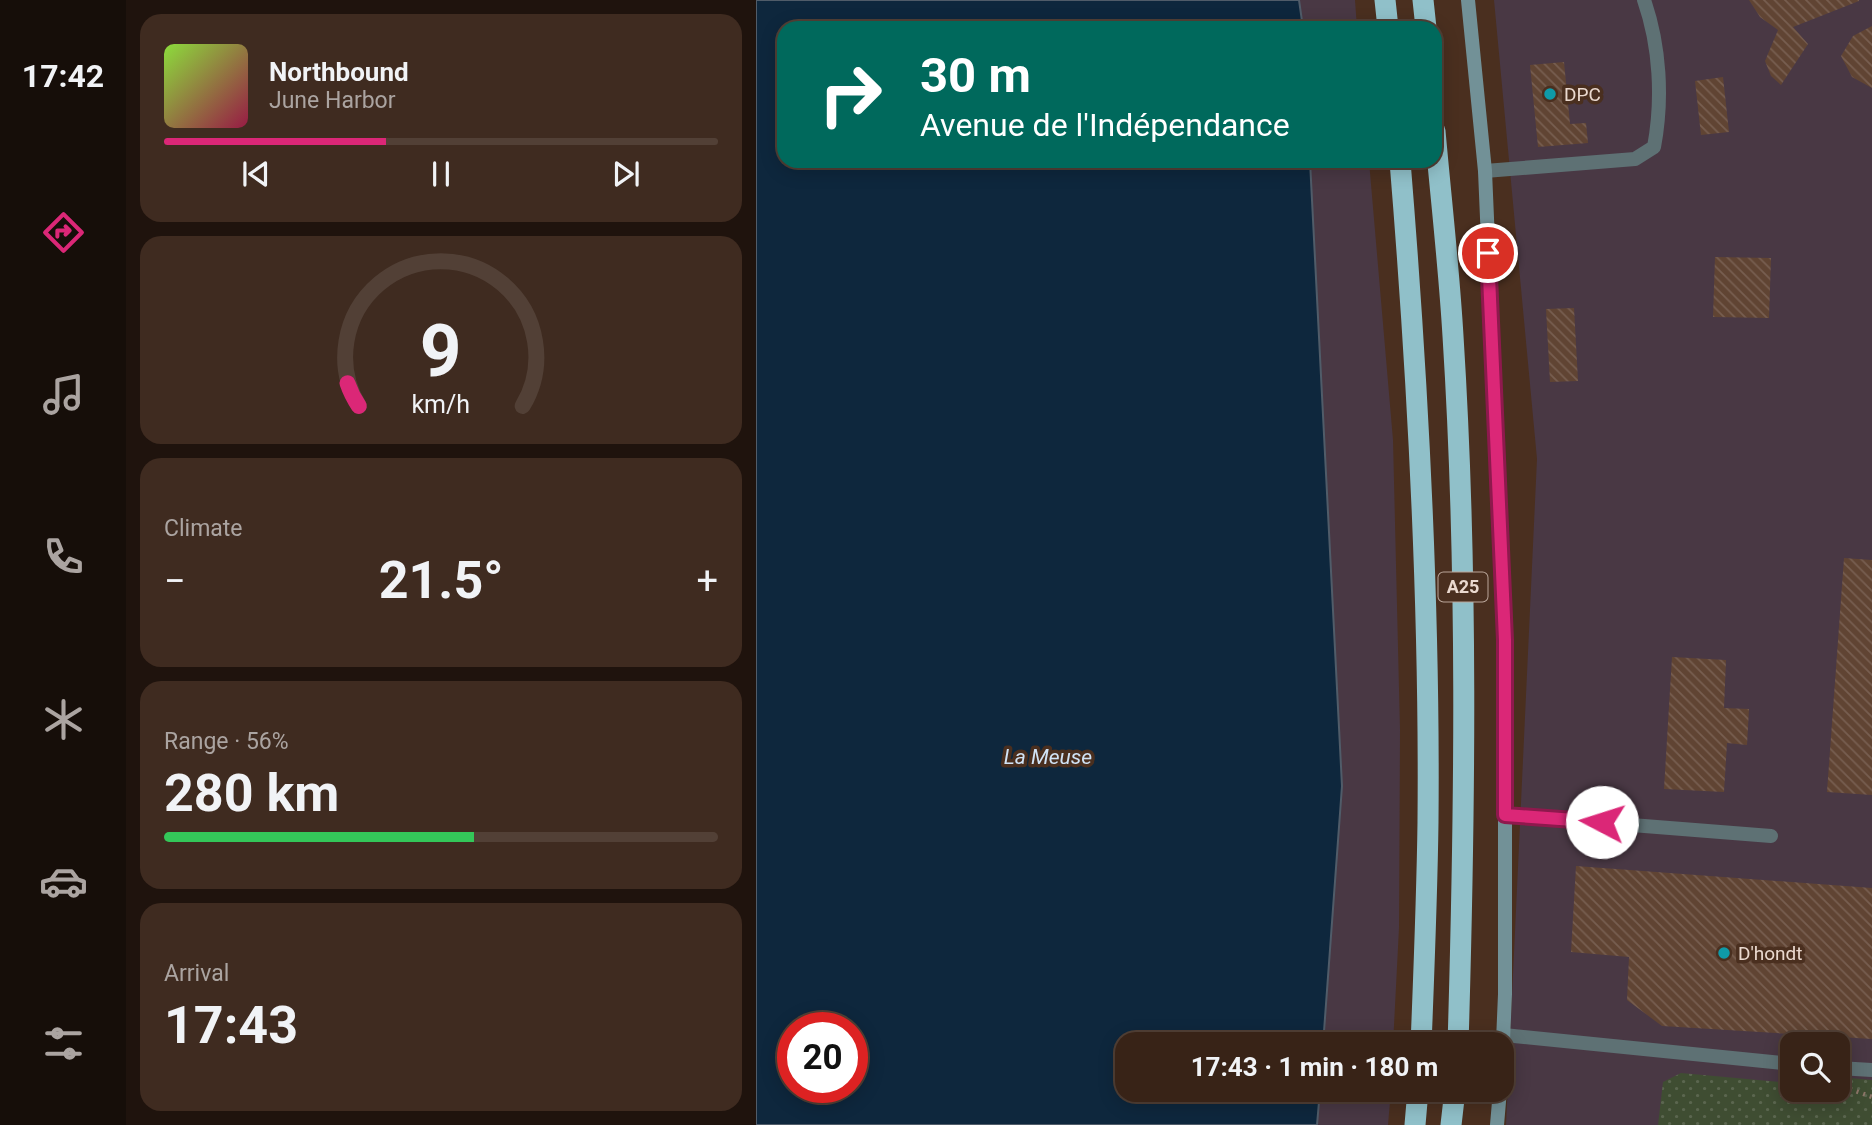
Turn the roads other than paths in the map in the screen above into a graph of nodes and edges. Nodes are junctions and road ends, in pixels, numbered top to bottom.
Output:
1 (1385, 0) edge
2 (1423, 0) edge
3 (1468, 0) edge
4 (1644, 0) edge
5 (1387, 21) edge
6 (1425, 21) edge
7 (1401, 168) edge
8 (1438, 168) edge
9 (1485, 170) junction
10 (1505, 815) junction
11 (1771, 836) dead end
12 (1422, 1032) edge
13 (1458, 1032) edge
14 (1504, 1032) edge
15 (1514, 1036) edge
16 (1780, 1063) edge
17 (1850, 1069) edge
18 (1872, 1070) edge
19 (1417, 1102) edge
20 (1454, 1102) edge
21 (1499, 1102) edge
22 (1415, 1125) edge
23 (1451, 1125) edge
24 (1497, 1125) edge

1 - 5 highway
2 - 6 highway
3 - 9 main road
4 - 9 lane
7 - 12 highway, A25
8 - 13 highway, A25
9 - 10 main road
10 - 11 lane
10 - 14 main road
15 - 16 lane
17 - 18 lane
19 - 22 highway
20 - 23 highway
21 - 24 main road

